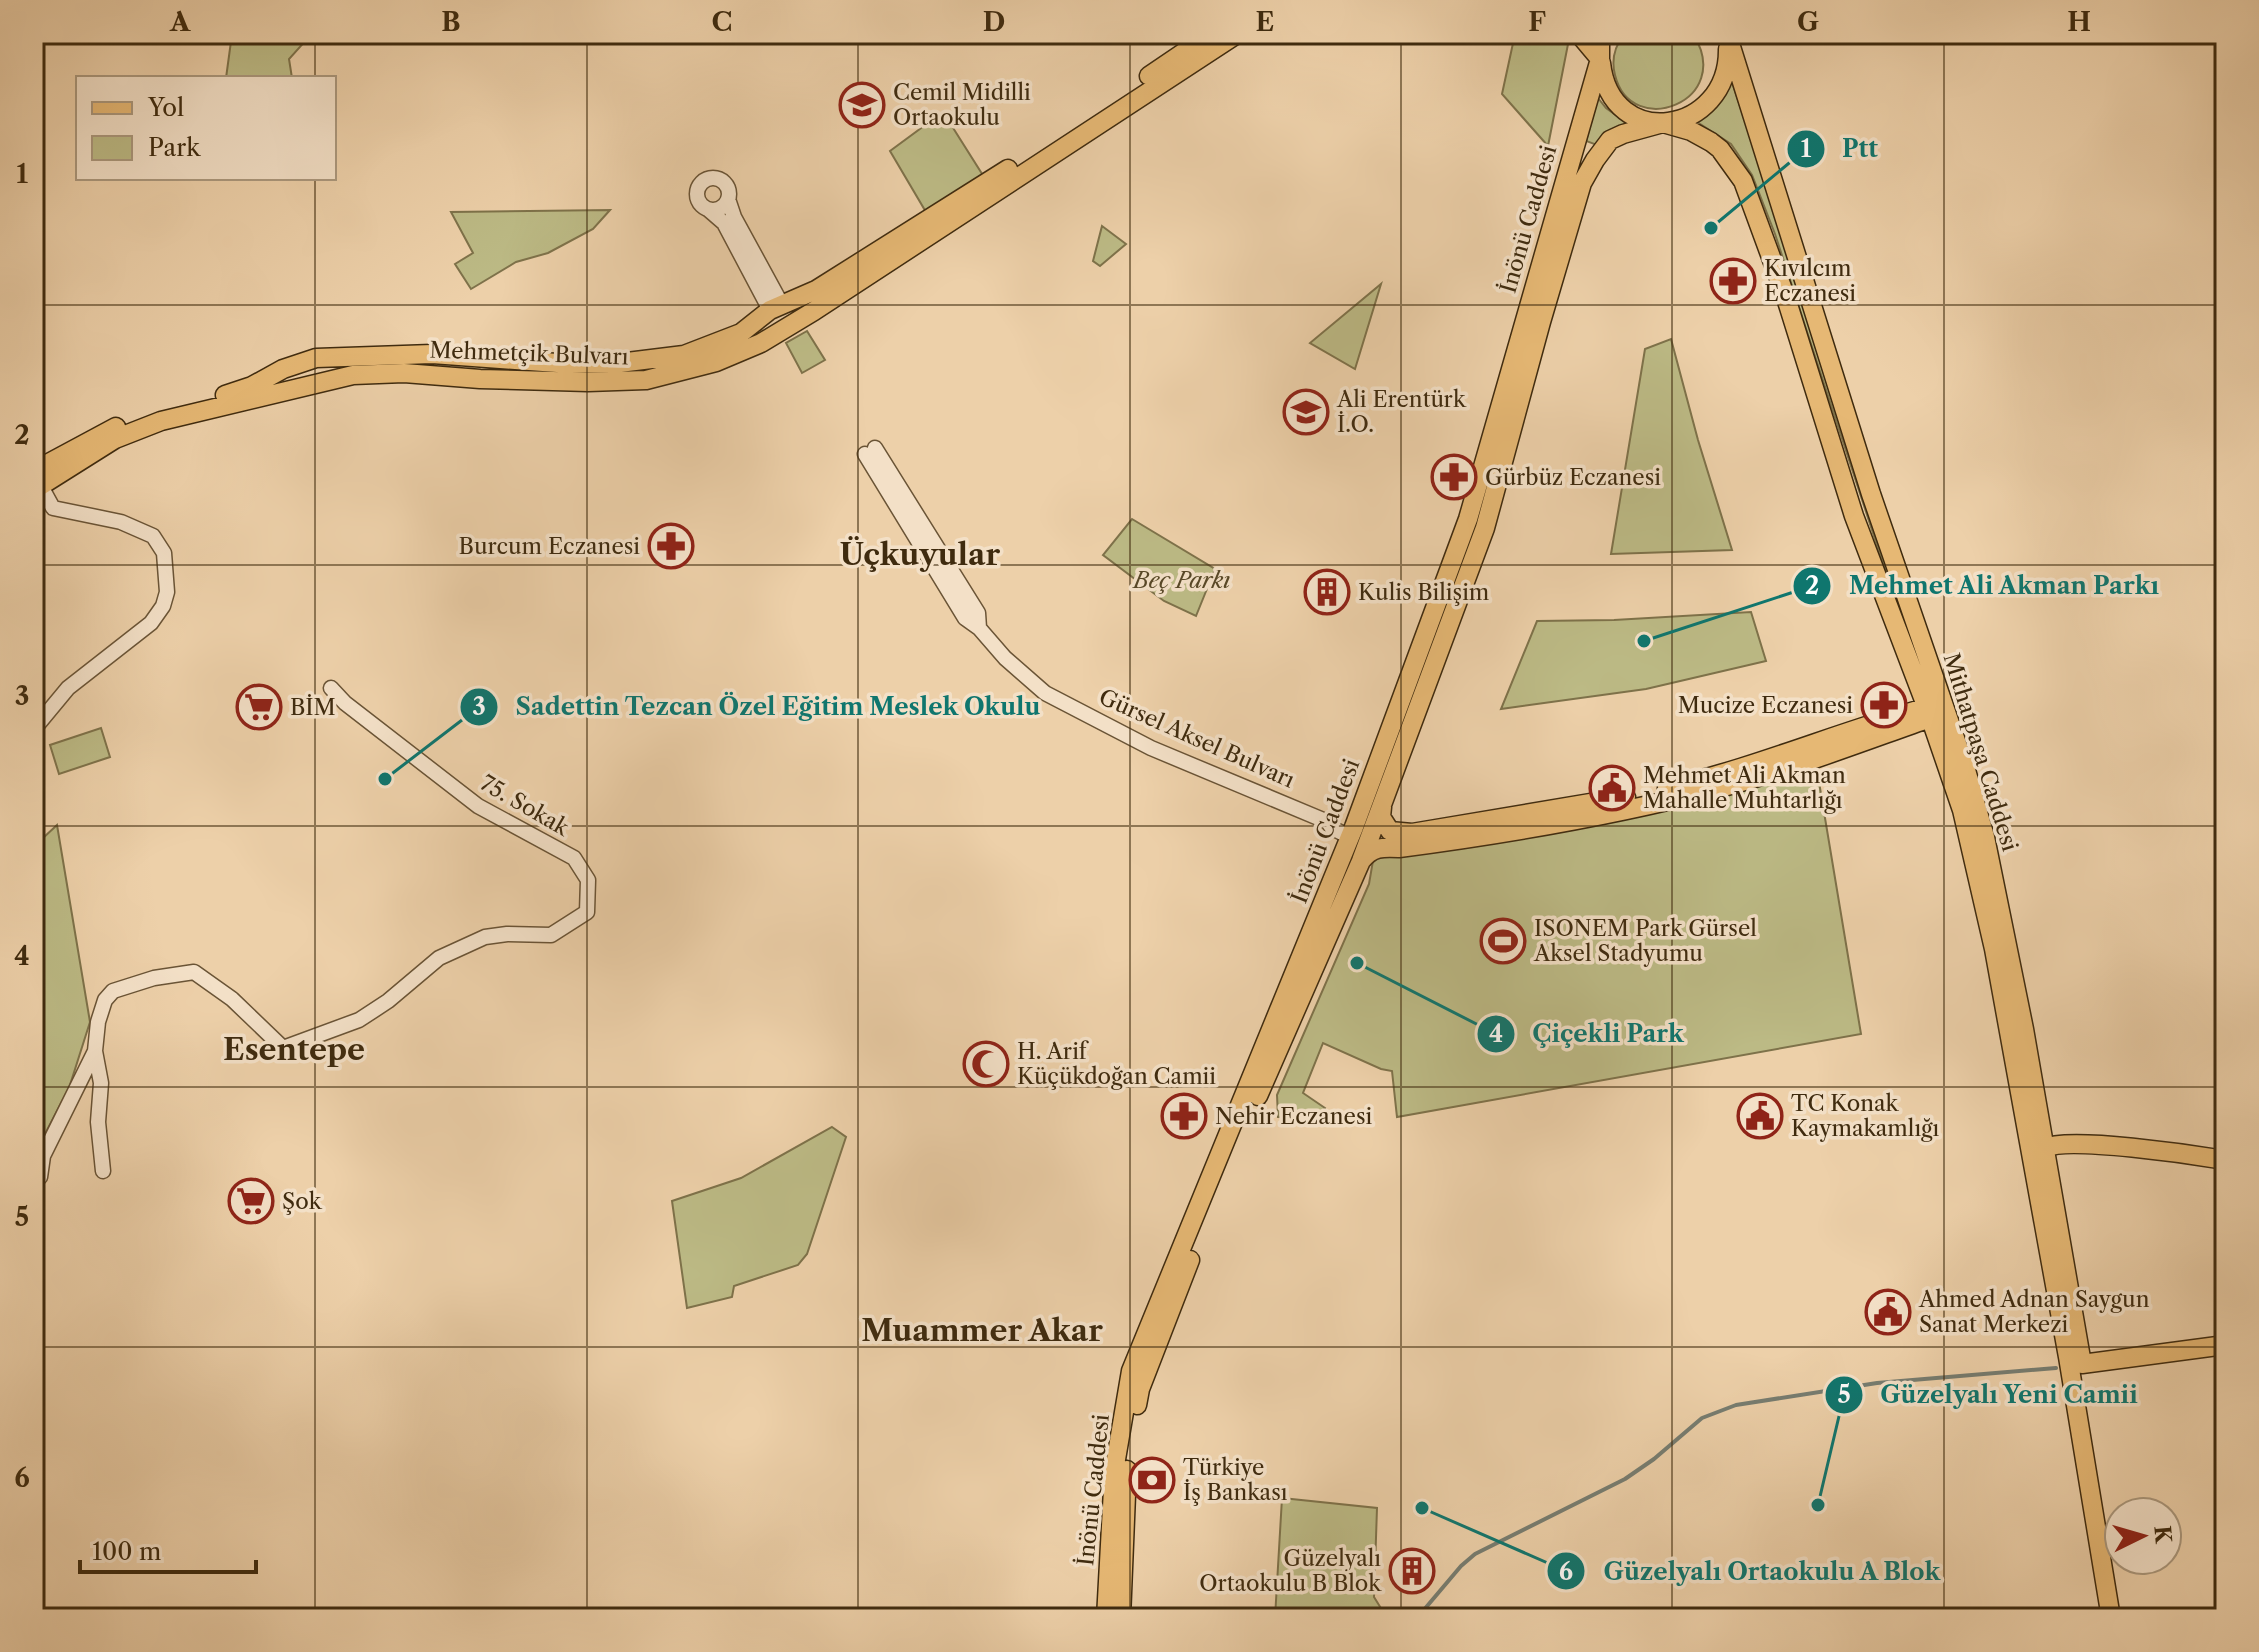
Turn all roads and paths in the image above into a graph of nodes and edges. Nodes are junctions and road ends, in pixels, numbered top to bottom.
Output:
1 (1211, 34) edge
2 (1237, 34) edge
3 (1579, 34) edge
4 (1600, 34) edge
5 (1608, 34) edge
6 (1727, 35) edge
7 (1600, 59) junction
8 (1096, 117) junction
9 (1663, 123) junction
10 (728, 199) junction
11 (709, 210) junction
12 (777, 308) junction
13 (814, 311) junction
14 (761, 343) junction
15 (870, 451) dead end
16 (36, 480) edge
17 (331, 688) dead end
18 (1933, 711) junction
19 (34, 729) edge
20 (1790, 751) junction
21 (1812, 759) junction
22 (1352, 832) junction
23 (1378, 838) junction
24 (95, 1051) junction
25 (2039, 1155) junction
26 (2225, 1160) edge
27 (103, 1171) dead end
28 (40, 1177) dead end
29 (2225, 1345) edge
30 (2075, 1361) junction
31 (1106, 1618) edge
32 (1121, 1618) edge
33 (2111, 1618) edge

1 - 8 main road, Mehmetçik Bulvarı
2 - 8 main road, Mehmetçik Bulvarı
3 - 7 main road
4 - 7 main road
5 - 7 main road
6 - 9 main road, İnönü Caddesi
6 - 18 main road, Mithatpaşa Caddesi
7 - 9 main road, Mithatpaşa Caddesi
7 - 22 main road, İnönü Caddesi
8 - 12 main road, Mehmetçik Bulvarı
8 - 13 main road, Mehmetçik Bulvarı
9 - 18 main road, Mithatpaşa Caddesi
9 - 23 main road, İnönü Caddesi
10 - 11 street
10 - 11 street
10 - 12 street
11 - 12 street
12 - 13 main road
12 - 14 main road
12 - 16 main road, Mehmetçik Bulvarı
13 - 14 main road, Mehmetçik Bulvarı
14 - 16 main road, Mehmetçik Bulvarı
15 - 22 street, Gürsel Aksel Bulvarı
16 - 19 street
17 - 24 street, 75. Sokak
18 - 20 main road
18 - 21 main road
18 - 25 main road, Mithatpaşa Caddesi
20 - 21 main road
20 - 23 main road
21 - 23 main road
22 - 23 main road
22 - 31 main road, İnönü Caddesi
23 - 32 main road, İnönü Caddesi
24 - 27 street
24 - 28 street
25 - 26 main road
25 - 30 main road, Mithatpaşa Caddesi
29 - 30 main road
30 - 33 main road, Mithatpaşa Caddesi

